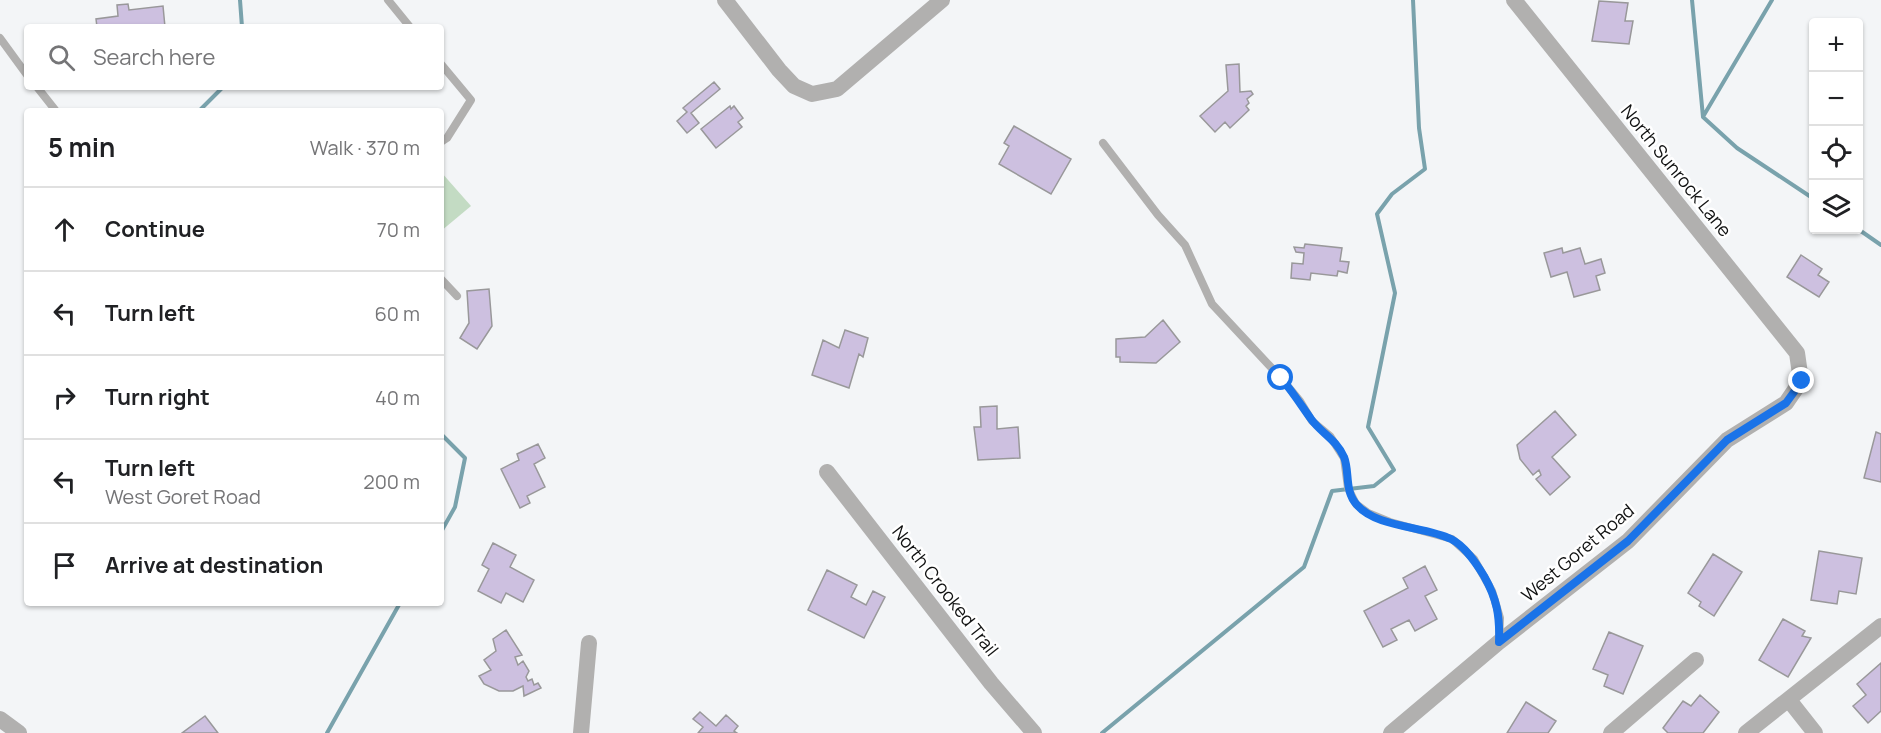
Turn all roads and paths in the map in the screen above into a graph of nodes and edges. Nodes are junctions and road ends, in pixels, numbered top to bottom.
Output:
1 (388, 0) edge
2 (725, 0) edge
3 (942, 0) edge
4 (1514, 0) edge
5 (408, 24) edge
6 (0, 38) edge
7 (444, 68) edge
8 (24, 71) edge
9 (39, 90) edge
10 (54, 108) edge
11 (444, 140) edge
12 (1103, 143) dead end
13 (444, 282) edge
14 (456, 296) dead end
15 (1801, 370) joint
16 (827, 472) dead end
17 (1881, 626) edge
18 (1499, 642) junction
19 (589, 643) dead end
20 (1696, 660) dead end
21 (1789, 700) junction
22 (0, 719) edge
23 (19, 733) edge
24 (581, 733) edge
25 (1034, 733) edge
26 (1391, 733) edge
27 (1611, 733) edge
28 (1746, 733) edge
29 (1815, 733) edge

1 - 5 lane
2 - 3 street
4 - 15 street, North Sunrock Lane
6 - 8 lane
7 - 11 lane
9 - 10 lane
12 - 18 lane
13 - 14 lane
15 - 18 street, West Goret Road
16 - 25 street, North Crooked Trail
17 - 21 street
18 - 26 street, West Goret Road
19 - 24 street
20 - 27 street
21 - 28 street
21 - 29 street
22 - 23 street

